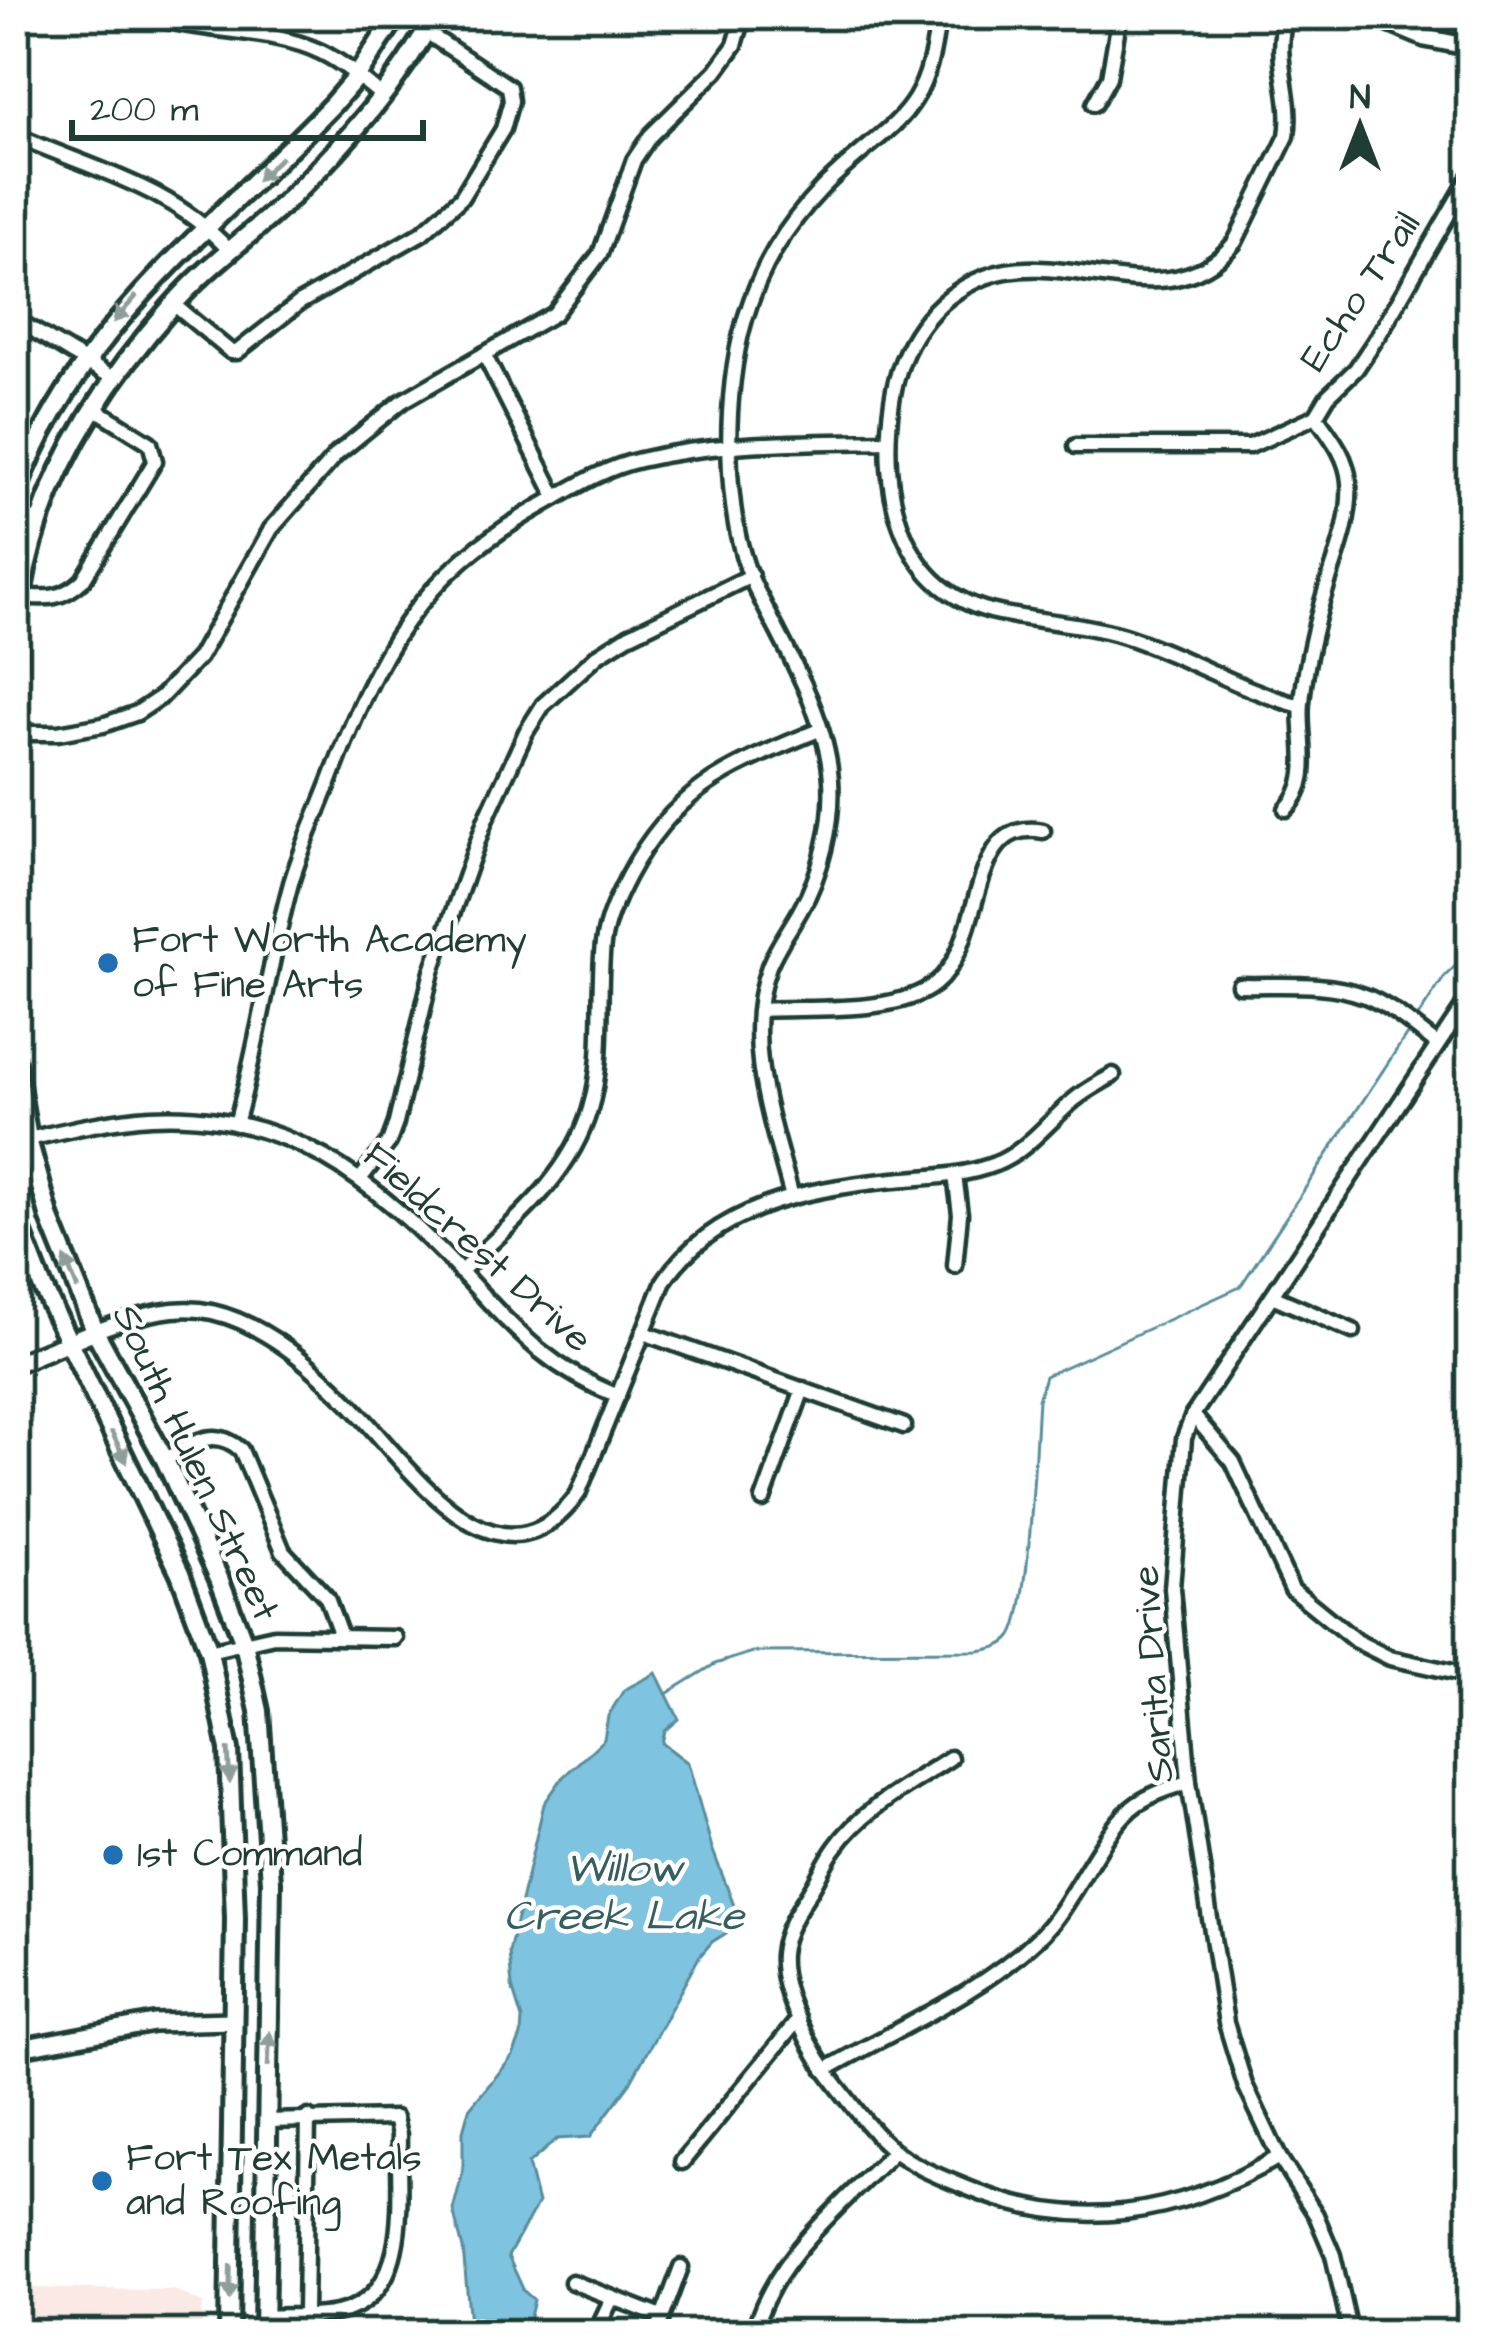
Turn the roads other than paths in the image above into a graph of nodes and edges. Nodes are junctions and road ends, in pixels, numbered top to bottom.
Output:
1 (145, 15) edge
2 (397, 15) edge
3 (436, 15) edge
4 (744, 15) edge
5 (938, 15) edge
6 (1120, 15) edge
7 (1286, 15) edge
8 (1370, 15) edge
9 (426, 32) junction
10 (1471, 47) edge
11 (357, 76) junction
12 (383, 97) junction
13 (1094, 104) dead end
14 (15, 135) edge
15 (1471, 175) edge
16 (208, 227) junction
17 (229, 250) junction
18 (173, 304) junction
19 (15, 320) edge
20 (484, 354) junction
21 (86, 360) junction
22 (113, 378) junction
23 (94, 408) junction
24 (1316, 416) junction
25 (886, 441) junction
26 (731, 445) junction
27 (1076, 446) dead end
28 (15, 496) edge
29 (556, 497) junction
30 (15, 511) edge
31 (39, 522) junction
32 (751, 576) junction
33 (21, 596) junction
34 (15, 677) edge
35 (1301, 706) junction
36 (819, 730) junction
37 (15, 733) edge
38 (1286, 809) dead end
39 (1043, 831) dead end
40 (1240, 985) dead end
41 (1471, 995) edge
42 (761, 1010) junction
43 (1431, 1039) junction
44 (15, 1061) edge
45 (1113, 1075) dead end
46 (236, 1124) junction
47 (21, 1140) edge
48 (955, 1175) junction
49 (361, 1178) junction
50 (792, 1197) junction
51 (15, 1216) edge
52 (955, 1266) dead end
53 (460, 1272) junction
54 (1272, 1296) junction
55 (95, 1330) junction
56 (1353, 1331) dead end
57 (644, 1333) junction
58 (69, 1342) junction
59 (15, 1364) edge
60 (803, 1389) junction
61 (618, 1396) junction
62 (1193, 1415) junction
63 (904, 1426) dead end
64 (165, 1460) junction
65 (763, 1500) dead end
66 (341, 1636) junction
67 (395, 1638) dead end
68 (244, 1643) junction
69 (209, 1652) junction
70 (1471, 1676) edge
71 (950, 1758) dead end
72 (1189, 1782) junction
73 (798, 2020) junction
74 (233, 2021) junction
75 (15, 2049) edge
76 (825, 2070) junction
77 (308, 2117) junction
78 (266, 2121) junction
79 (894, 2151) junction
80 (1279, 2157) junction
81 (682, 2162) dead end
82 (681, 2267) dead end
83 (572, 2282) dead end
84 (612, 2298) junction
85 (304, 2314) junction
86 (662, 2317) junction
87 (264, 2325) edge
88 (230, 2334) edge
89 (595, 2334) edge
90 (656, 2334) edge
91 (753, 2334) edge
92 (1351, 2334) edge

1 - 11 street
2 - 11 main road
3 - 9 main road
4 - 20 street
5 - 26 street
6 - 13 street
7 - 25 street
8 - 10 street
9 - 12 main road
9 - 18 street
11 - 12 street
11 -> 16 main road
12 - 17 main road
14 - 16 street
15 - 24 street, Echo Trail
16 - 17 street
16 -> 21 main road
17 - 18 main road
18 - 22 main road
19 - 21 street
20 - 29 street
20 - 37 street
21 - 22 street
21 - 28 main road
22 - 23 main road
23 - 31 main road
23 - 33 street
24 - 27 street, Echo Trail
24 - 35 street
25 - 26 street
25 - 35 street
26 - 29 street
26 - 32 street
29 - 46 street
30 - 31 street
31 - 33 main road
32 - 36 street
32 - 49 street
33 - 34 main road
35 - 38 street
36 - 42 street
36 - 53 street
39 - 42 street
40 - 43 street
41 - 43 street, Sarita Drive
42 - 50 street
43 - 54 street, Sarita Drive
44 - 47 main road, South Hulen Street
45 - 48 street
46 - 47 street, Fieldcrest Drive
46 - 49 street, Fieldcrest Drive
55 -> 47 main road, South Hulen Street
48 - 50 street
48 - 52 street
49 - 53 street, Fieldcrest Drive
50 - 57 street
51 - 58 main road, South Hulen Street
53 - 61 street, Fieldcrest Drive
54 - 56 street
54 - 62 street, Sarita Drive
55 - 58 street
55 - 61 street
55 - 64 main road, South Hulen Street
57 - 60 street
57 - 61 street
58 - 59 street
58 -> 69 main road, South Hulen Street
60 - 63 street
60 - 65 street
62 - 70 street
62 - 72 street, Sarita Drive
64 - 66 street
64 - 68 main road, South Hulen Street
66 - 67 street
66 - 68 street
68 - 69 street
78 -> 68 main road, South Hulen Street
69 -> 74 main road, South Hulen Street
71 - 73 street
72 - 76 street
72 - 80 street, Sarita Drive
73 - 76 street
73 - 81 street
74 - 75 street
74 -> 88 main road, South Hulen Street
76 - 79 street
77 - 78 street
77 - 85 street
77 - 85 street
78 - 87 main road, South Hulen Street
79 - 80 street
79 - 91 street
80 - 92 street, Sarita Drive
82 - 86 street
83 - 84 street
84 - 86 street
84 - 89 street
85 - 87 street
86 - 90 street

